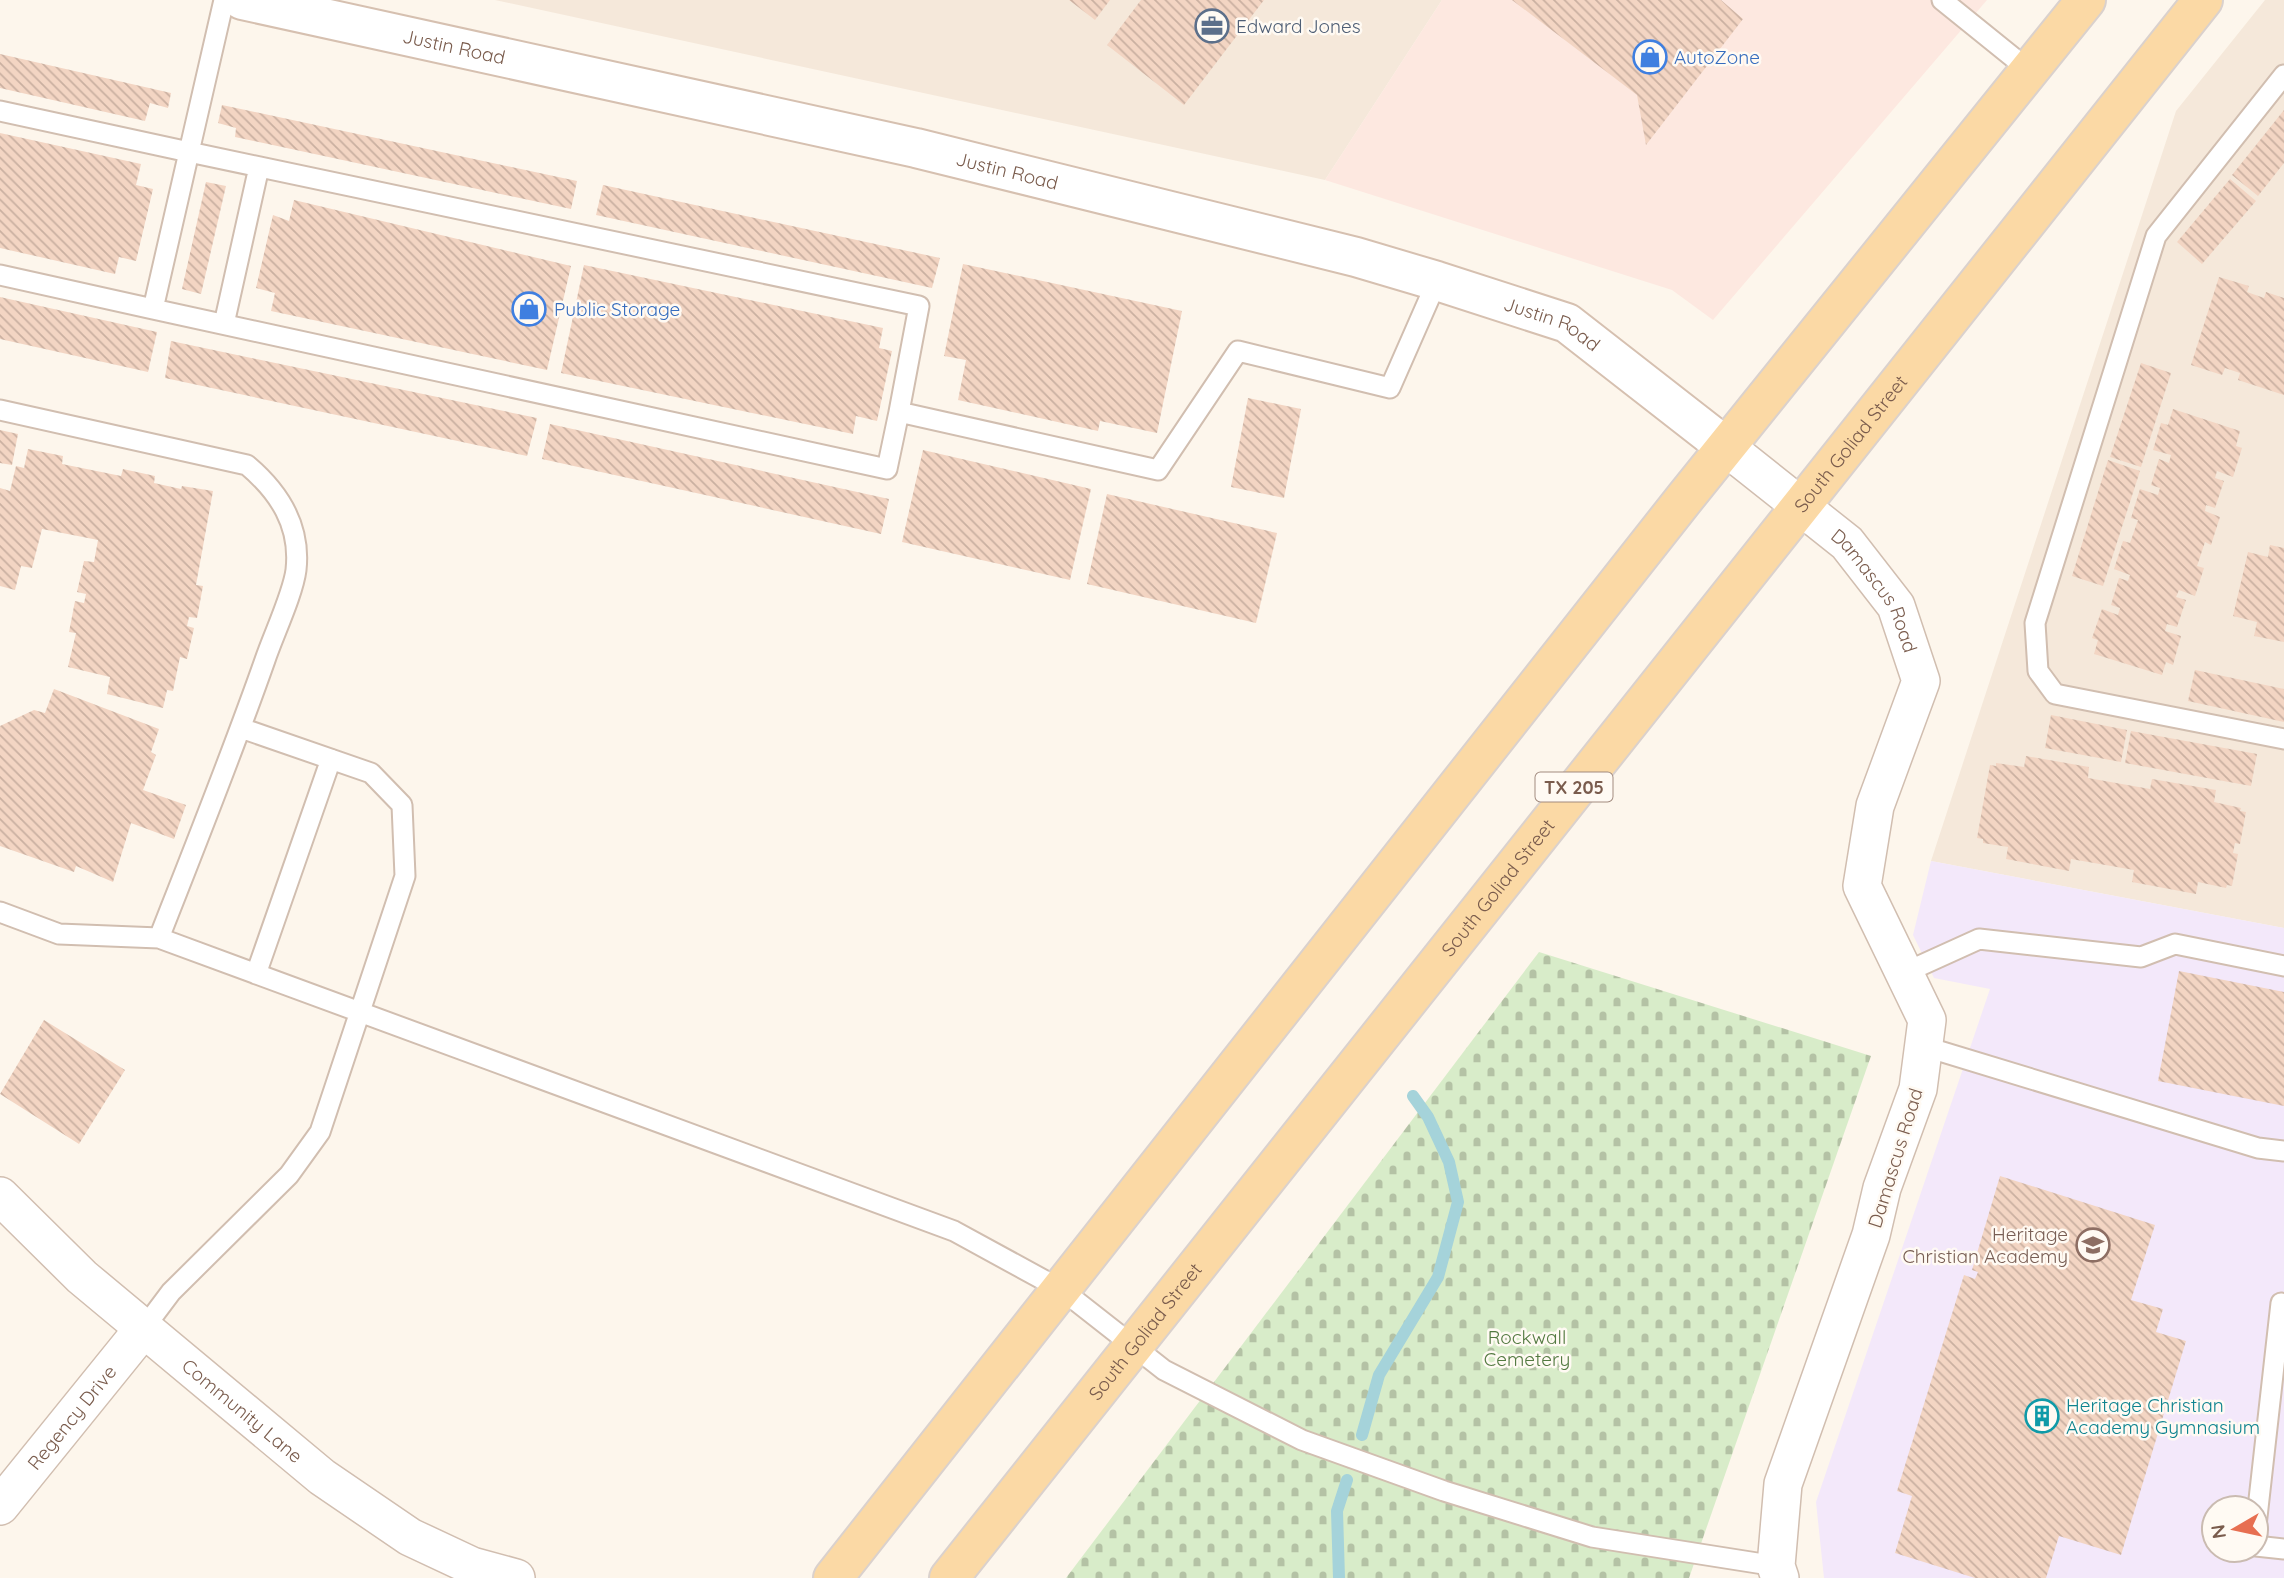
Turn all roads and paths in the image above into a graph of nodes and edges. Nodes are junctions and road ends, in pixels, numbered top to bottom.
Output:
1 (224, 0) edge
2 (242, 0) edge
3 (1942, 0) edge
4 (2087, 0) edge
5 (2203, 0) edge
6 (2029, 71) junction
7 (2284, 75) edge
8 (0, 111) edge
9 (189, 152) junction
10 (259, 167) junction
11 (0, 275) edge
12 (1437, 281) junction
13 (153, 309) junction
14 (224, 324) junction
15 (0, 410) edge
16 (899, 412) junction
17 (1727, 447) junction
18 (1800, 506) junction
19 (241, 728) junction
20 (2284, 739) edge
21 (331, 759) junction
22 (0, 912) edge
23 (159, 938) junction
24 (2284, 966) edge
25 (256, 974) junction
26 (1904, 974) junction
27 (363, 1011) junction
28 (1923, 1046) junction
29 (2284, 1151) edge
30 (0, 1196) edge
31 (1062, 1290) junction
32 (2284, 1304) edge
33 (144, 1328) junction
34 (1132, 1347) junction
35 (2260, 1494) edge
36 (0, 1506) edge
37 (1778, 1572) edge
38 (516, 1578) edge
39 (833, 1578) edge
40 (949, 1578) edge

1 - 9 lane
2 - 12 street, Justin Road
3 - 6 lane
4 - 6 main road
5 - 18 main road, South Goliad Street / TX 205
6 - 17 main road
7 - 20 lane
8 - 9 lane
9 - 10 lane
9 - 13 lane
10 - 14 lane
10 - 16 lane
11 - 13 lane
12 - 16 lane
12 - 17 street, Justin Road
13 - 14 lane
14 - 16 lane
15 - 19 lane
17 - 18 street, Damascus Road
17 - 31 main road
18 - 26 street, Damascus Road
18 - 34 main road, South Goliad Street / TX 205
19 - 21 lane
19 - 23 lane
21 - 25 lane
21 - 27 lane
22 - 23 lane
23 - 25 lane
24 - 26 lane
25 - 27 lane
26 - 28 street, Damascus Road
27 - 31 lane
27 - 33 lane
28 - 29 lane
28 - 37 street, Damascus Road
30 - 33 street, Community Lane
31 - 34 lane
31 - 39 main road
32 - 35 lane
33 - 36 street, Regency Drive
33 - 38 street, Community Lane
34 - 37 lane
34 - 40 main road, South Goliad Street / TX 205

